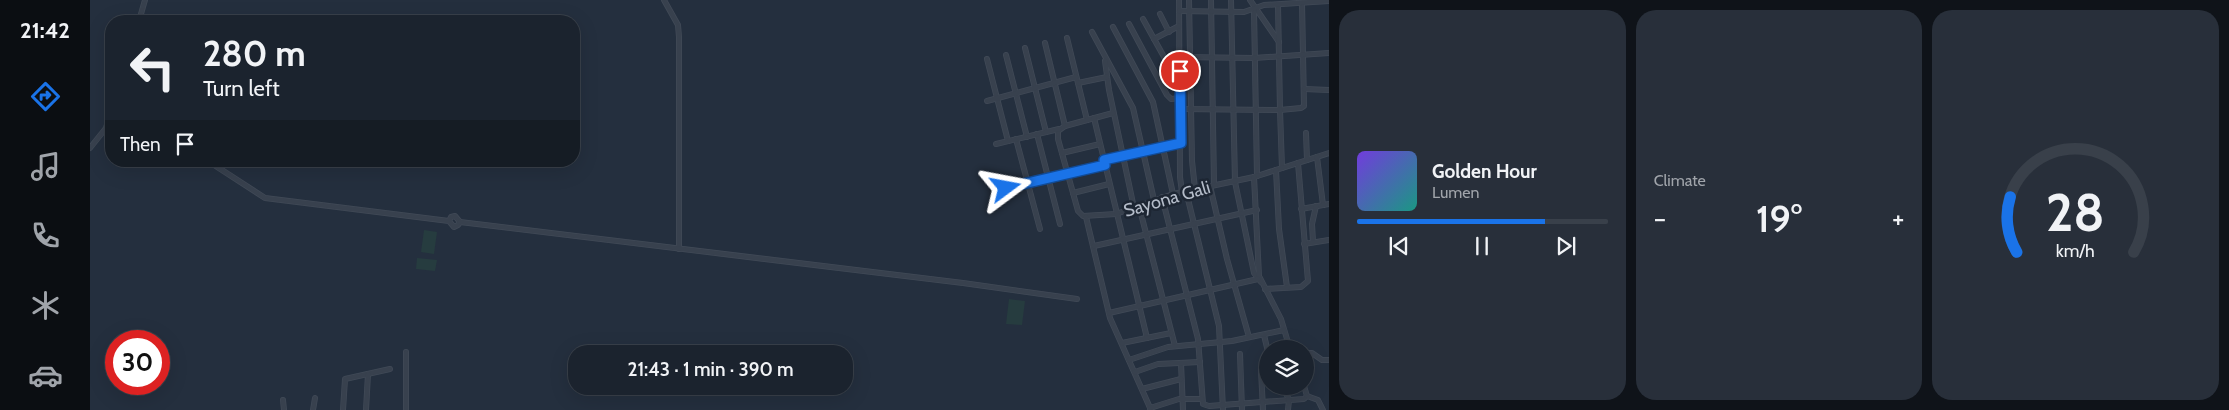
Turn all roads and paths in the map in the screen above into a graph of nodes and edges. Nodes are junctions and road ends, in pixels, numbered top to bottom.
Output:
1 (145, 0) edge
2 (664, 0) edge
3 (1179, 0) edge
4 (1189, 0) edge
5 (1211, 0) edge
6 (1231, 0) edge
7 (1250, 0) edge
8 (1260, 0) edge
9 (1321, 1) edge
10 (1329, 1) edge
11 (1299, 2) edge
12 (1276, 3) edge
13 (1256, 8) junction
14 (1179, 11) junction
15 (1189, 11) junction
16 (1211, 11) junction
17 (1231, 12) junction
18 (1160, 14) dead end
19 (141, 15) edge
20 (1143, 19) dead end
21 (1129, 24) dead end
22 (1179, 26) junction
23 (1113, 27) dead end
24 (1092, 32) dead end
25 (1169, 32) junction
26 (1067, 38) dead end
27 (1154, 39) junction
28 (1046, 43) dead end
29 (1279, 43) junction
30 (1026, 48) dead end
31 (1329, 53) edge
32 (1006, 55) dead end
33 (1303, 55) junction
34 (1105, 57) junction
35 (1180, 57) junction
36 (1280, 57) junction
37 (1190, 58) junction
38 (1212, 58) junction
39 (1233, 58) junction
40 (1254, 58) junction
41 (987, 59) dead end
42 (1107, 77) junction
43 (1077, 80) junction
44 (1055, 83) junction
45 (1180, 86) junction
46 (1035, 89) junction
47 (1304, 89) junction
48 (1329, 90) edge
49 (1017, 94) junction
50 (1180, 98) junction
51 (997, 99) junction
52 (987, 101) dead end
53 (1181, 109) junction
54 (1191, 110) junction
55 (1212, 110) junction
56 (1233, 110) junction
57 (1280, 110) junction
58 (1255, 111) junction
59 (1113, 113) junction
60 (1094, 118) junction
61 (1087, 120) junction
62 (1065, 126) junction
63 (105, 129) edge
64 (1059, 129) junction
65 (1046, 132) junction
66 (1306, 133) dead end
67 (1037, 134) junction
68 (1027, 137) junction
69 (1016, 139) junction
70 (1008, 141) junction
71 (1181, 143) junction
72 (996, 144) dead end
73 (1100, 144) junction
74 (1163, 146) junction
75 (90, 148) edge
76 (1144, 150) junction
77 (1062, 153) junction
78 (1329, 153) edge
79 (1123, 156) junction
80 (1317, 157) junction
81 (1307, 160) junction
82 (1104, 162) junction
83 (1298, 163) junction
84 (217, 167) edge
85 (1282, 168) junction
86 (1276, 170) junction
87 (1068, 173) junction
88 (1256, 177) junction
89 (1048, 178) junction
90 (1235, 182) junction
91 (1028, 183) junction
92 (1109, 184) junction
93 (1212, 185) junction
94 (1006, 188) dead end
95 (1195, 189) junction
96 (1184, 191) junction
97 (1073, 193) junction
98 (1172, 194) junction
99 (1162, 197) junction
100 (1154, 200) junction
101 (1316, 206) junction
102 (1327, 206) edge
103 (1136, 207) junction
104 (1301, 209) junction
105 (1257, 210) junction
106 (1241, 212) junction
107 (1116, 214) junction
108 (1086, 217) junction
109 (1217, 218) junction
110 (1194, 223) junction
111 (1060, 224) dead end
112 (1170, 228) junction
113 (1040, 229) dead end
114 (1146, 234) junction
115 (1122, 240) junction
116 (1329, 240) edge
117 (1313, 242) junction
118 (1304, 244) junction
119 (1094, 246) junction
120 (679, 248) junction
121 (1259, 281) junction
122 (1235, 285) junction
123 (1287, 287) junction
124 (1265, 289) junction
125 (1211, 291) junction
126 (1186, 296) junction
127 (1077, 299) dead end
128 (1163, 301) junction
129 (1138, 307) junction
130 (1109, 313) junction
131 (1284, 330) junction
132 (1171, 333) junction
133 (1264, 335) junction
134 (1249, 337) junction
135 (1146, 338) junction
136 (1265, 340) edge
137 (1287, 340) edge
138 (1220, 342) junction
139 (1122, 344) junction
140 (1199, 344) junction
141 (1175, 346) junction
142 (406, 352) dead end
143 (1240, 354) dead end
144 (1314, 354) edge
145 (1129, 360) junction
146 (1329, 360) edge
147 (1200, 362) junction
148 (1181, 363) junction
149 (390, 369) dead end
150 (1135, 372) junction
151 (368, 374) junction
152 (1181, 379) junction
153 (1142, 389) junction
154 (1262, 395) edge
155 (1287, 395) edge
156 (1307, 396) joint
157 (314, 398) dead end
158 (1181, 398) junction
159 (1202, 399) junction
160 (283, 400) dead end
161 (1289, 400) junction
162 (1262, 402) junction
163 (1242, 403) junction
164 (1223, 407) edge
165 (1151, 409) edge
166 (284, 410) edge
167 (313, 410) edge
168 (342, 410) edge
169 (366, 410) edge
170 (406, 410) edge
171 (1183, 410) edge
172 (1242, 410) edge
173 (1263, 410) edge
174 (1288, 410) edge
175 (1323, 410) edge

1 - 19 street
2 - 120 street
3 - 14 street
4 - 15 street
5 - 16 street
6 - 17 street
7 - 13 street
8 - 13 street
9 - 10 street
9 - 11 street
11 - 12 street
11 - 33 street
12 - 13 street
12 - 29 street
13 - 17 street
13 - 29 street
13 - 40 street
14 - 15 street
14 - 22 street
15 - 16 street
15 - 37 street
16 - 17 street
16 - 38 street
17 - 39 street
18 - 25 street
20 - 27 street
21 - 50 street
22 - 25 street
22 - 35 street
23 - 74 street
24 - 34 street
25 - 27 street
26 - 43 street
27 - 45 street
28 - 44 street
29 - 36 street
30 - 46 street
31 - 33 street
32 - 49 street
33 - 36 street
33 - 47 street
34 - 42 street
34 - 76 street
35 - 37 street
35 - 45 street
36 - 40 street
36 - 57 street
37 - 38 street
37 - 54 street
38 - 39 street
38 - 55 street
39 - 40 street
39 - 56 street
40 - 58 street
41 - 51 street
42 - 43 street
42 - 59 street
43 - 44 street
43 - 61 street
44 - 46 street
44 - 62 street
45 - 50 street
46 - 49 street
46 - 65 street
47 - 48 street
47 - 57 street
49 - 51 street
49 - 68 street
50 - 53 street
51 - 52 street
51 - 70 street
53 - 54 street
53 - 71 street
54 - 55 street
54 - 95 street
55 - 56 street
55 - 93 street
56 - 58 street
56 - 90 street
57 - 58 street
57 - 85 street
58 - 88 street
59 - 60 street
59 - 79 street
60 - 61 street
60 - 73 street
61 - 62 street
62 - 64 street
63 - 75 street
64 - 65 street
64 - 77 street
65 - 67 street
66 - 81 street
67 - 68 street
67 - 89 street
68 - 69 street
69 - 70 street
69 - 91 street
70 - 72 street
71 - 74 street
71 - 96 street
73 - 77 street
73 - 82 street
74 - 76 street
74 - 98 street
76 - 79 street
76 - 100 street
77 - 87 street
78 - 80 street, Sayona Gali
79 - 82 street
79 - 103 street
80 - 81 street, Sayona Gali
80 - 102 street
81 - 83 street, Sayona Gali
82 - 87 street
82 - 92 street
83 - 85 street, Sayona Gali
83 - 104 street
84 - 120 street
85 - 86 street, Sayona Gali
86 - 88 street, Sayona Gali
86 - 123 street
87 - 89 street
87 - 97 street
88 - 90 street, Sayona Gali
88 - 105 street
89 - 91 street
89 - 111 street
90 - 93 street, Sayona Gali
90 - 106 street
91 - 94 street
91 - 113 street
92 - 97 street
92 - 107 street
93 - 95 street, Sayona Gali
93 - 109 street
95 - 96 street, Sayona Gali
96 - 98 street, Sayona Gali
96 - 110 street
97 - 108 street
98 - 99 street, Sayona Gali
99 - 100 street, Sayona Gali
99 - 112 street
100 - 103 street, Sayona Gali
101 - 102 street
101 - 104 street
101 - 117 street
103 - 107 street, Sayona Gali
103 - 114 street
104 - 118 street
105 - 106 street
105 - 121 street
106 - 109 street
106 - 121 street
107 - 108 street, Sayona Gali
107 - 115 street
108 - 119 street
109 - 110 street
109 - 122 street
110 - 112 street
110 - 125 street
112 - 114 street
112 - 126 street
114 - 115 street
114 - 128 street
115 - 119 street
115 - 129 street
116 - 117 street
117 - 118 street
118 - 123 street
119 - 130 street
120 - 127 street
121 - 122 street
121 - 124 street
122 - 125 street
122 - 134 street
123 - 124 street
124 - 131 street
125 - 126 street
125 - 138 street
126 - 128 street
126 - 140 street
128 - 129 street
128 - 132 street
129 - 130 street
129 - 135 street
130 - 139 street
131 - 133 street
131 - 137 street
132 - 135 street
132 - 141 street
133 - 134 street
133 - 136 street
134 - 138 street
135 - 139 street
138 - 140 street
138 - 164 street
139 - 145 street
140 - 141 street
140 - 147 street
141 - 145 street
142 - 170 street
143 - 163 street
144 - 146 street
145 - 150 street
147 - 148 street
147 - 159 street
148 - 150 street
148 - 152 street
149 - 151 street
150 - 153 street
151 - 168 street
151 - 169 street
152 - 153 street
152 - 158 street
153 - 165 street
154 - 162 street
155 - 161 street
156 - 161 street
156 - 175 street
157 - 167 street
158 - 159 street
158 - 165 street
158 - 171 street
159 - 164 street
160 - 166 street
161 - 162 street
161 - 174 street
162 - 163 street
162 - 173 street
163 - 164 street
163 - 172 street

